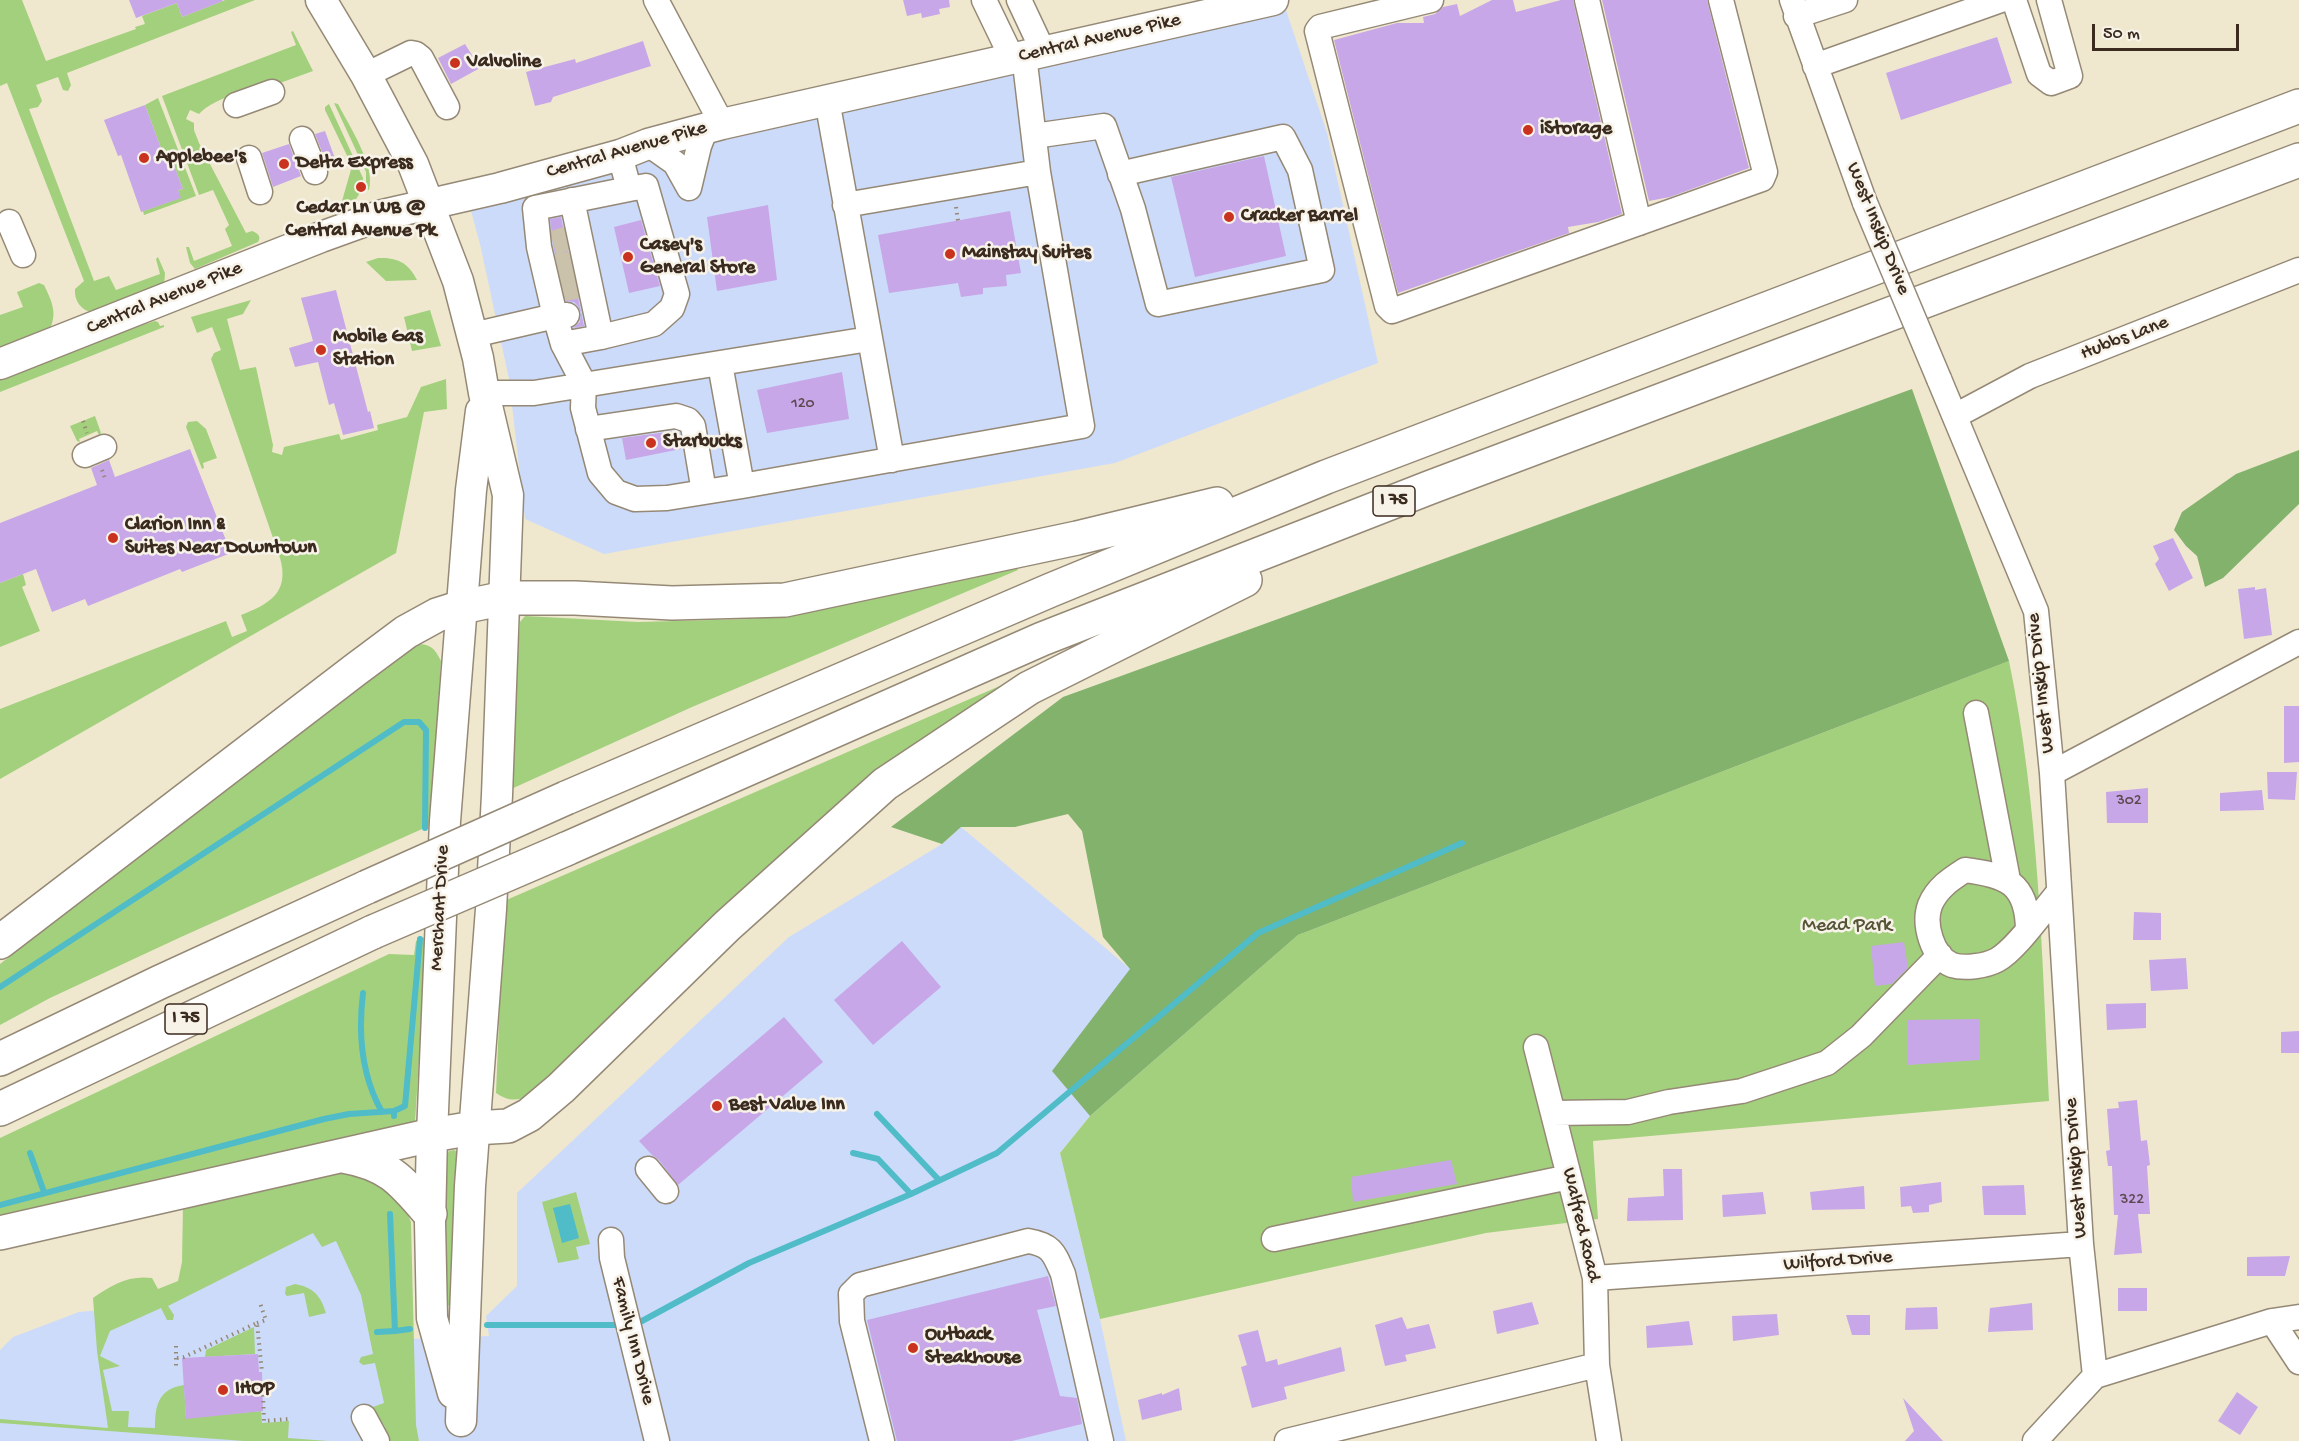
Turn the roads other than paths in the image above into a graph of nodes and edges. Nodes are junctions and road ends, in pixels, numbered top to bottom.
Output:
1 (321, 0) edge
2 (656, 0) edge
3 (984, 0) edge
4 (1019, 0) edge
5 (1273, 0) edge
6 (1431, 0) edge
7 (1587, 0) edge
8 (1721, 0) edge
9 (1845, 0) edge
10 (2001, 0) edge
11 (2014, 0) edge
12 (2049, 0) edge
13 (1794, 8) edge
14 (1946, 9) edge
15 (1026, 55) junction
16 (1815, 66) junction
17 (366, 75) junction
18 (272, 92) dead end
19 (826, 100) junction
20 (236, 105) dead end
21 (2299, 106) edge
22 (447, 107) dead end
23 (714, 126) junction
24 (1034, 136) junction
25 (302, 139) dead end
26 (648, 144) junction
27 (620, 155) junction
28 (249, 158) dead end
29 (2299, 160) edge
30 (315, 172) dead end
31 (1038, 172) junction
32 (1120, 174) junction
33 (629, 189) junction
34 (260, 192) dead end
35 (572, 200) junction
36 (427, 203) junction
37 (845, 205) junction
38 (9, 222) dead end
39 (1639, 223) junction
40 (23, 255) dead end
41 (566, 264) junction
42 (2299, 270) edge
43 (577, 313) junction
44 (473, 335) junction
45 (601, 337) junction
46 (869, 339) junction
47 (563, 344) junction
48 (0, 364) edge
49 (720, 364) junction
50 (584, 384) junction
51 (484, 393) junction
52 (1955, 416) junction
53 (588, 429) junction
54 (892, 460) junction
55 (1326, 477) junction
56 (742, 486) junction
57 (1431, 487) junction
58 (704, 492) junction
59 (505, 598) junction
60 (462, 607) junction
61 (2299, 642) edge
62 (1976, 713) dead end
63 (2052, 773) junction
64 (2008, 880) junction
65 (2059, 892) junction
66 (2028, 929) junction
67 (0, 942) edge
68 (1940, 955) junction
69 (1536, 1047) dead end
70 (0, 1059) edge
71 (0, 1109) edge
72 (1553, 1113) junction
73 (474, 1128) junction
74 (432, 1135) junction
75 (342, 1156) junction
76 (648, 1168) dead end
77 (1569, 1177) junction
78 (666, 1191) dead end
79 (430, 1214) junction
80 (0, 1233) edge
81 (1274, 1239) dead end
82 (611, 1240) dead end
83 (2081, 1244) junction
84 (1595, 1278) junction
85 (2299, 1317) edge
86 (2272, 1322) junction
87 (2299, 1362) edge
88 (1597, 1365) junction
89 (2095, 1376) junction
90 (364, 1418) dead end
91 (463, 1431) edge
92 (377, 1441) edge
93 (657, 1441) edge
94 (882, 1441) edge
95 (1101, 1441) edge
96 (1287, 1441) edge
97 (1609, 1441) edge
98 (2035, 1441) edge

1 - 17 main road, Merchant Drive
2 - 23 street
3 - 15 street
4 - 15 street
5 - 15 main road, Central Avenue Pike
6 - 39 street
7 - 39 street
8 - 39 street
9 - 13 street
10 - 14 street
11 - 12 street
13 - 16 street, West Inskip Drive
14 - 16 street
15 - 19 main road, Central Avenue Pike
15 - 24 street
16 - 52 street, West Inskip Drive, bridge
17 - 22 street
17 - 36 main road, Merchant Drive
18 - 20 street
19 - 23 main road, Central Avenue Pike
19 - 37 street
21 - 55 highway, I 75
23 - 26 main road, Central Avenue Pike
23 - 26 street
24 - 31 street
24 - 32 street
25 - 30 street
26 - 27 main road, Central Avenue Pike
27 - 33 street
27 - 36 main road, Central Avenue Pike
28 - 34 street
29 - 57 highway, I 75
31 - 37 street
31 - 54 street
32 - 32 street
33 - 35 street
33 - 45 street
35 - 41 street
35 - 41 street
36 - 44 main road, Merchant Drive
36 - 48 main road, Central Avenue Pike
37 - 46 street
38 - 40 street
41 - 43 street
41 - 43 street
42 - 52 street, Hubbs Lane
43 - 44 street
43 - 45 street
43 - 47 street
44 - 51 main road, Merchant Drive
45 - 47 street
46 - 49 street
46 - 54 street
47 - 50 street
49 - 50 street
49 - 56 street
50 - 51 street
50 - 53 street
51 - 59 main road, Merchant Drive
51 - 60 main road, Merchant Drive
52 - 63 street, West Inskip Drive
53 - 58 street
53 - 58 street
54 - 56 street
55 - 59 highway
55 - 70 highway, I 75, bridge
56 - 58 street
57 - 71 highway, I 75, bridge
57 - 73 highway
59 - 60 highway
59 - 73 main road, Merchant Drive
60 - 67 highway
60 - 74 main road, Merchant Drive
61 - 63 street
62 - 64 street
63 - 65 street, West Inskip Drive
64 - 66 street
64 - 68 street
65 - 66 street
65 - 83 street, West Inskip Drive
66 - 68 street
68 - 72 street
69 - 72 street, Walfred Road
72 - 77 street, Walfred Road
73 - 74 highway
73 - 91 main road, Merchant Drive
74 - 75 highway
74 - 79 main road, Merchant Drive
75 - 79 highway
75 - 80 highway
76 - 78 street
77 - 81 street
77 - 84 street, Walfred Road
79 - 91 main road, Merchant Drive
82 - 93 street, Family Inn Drive
83 - 84 street, Wilford Drive
83 - 89 street, West Inskip Drive
84 - 88 street, Walfred Road
85 - 86 street
86 - 87 street
86 - 89 street
88 - 96 street
88 - 97 street, Walfred Road
89 - 98 street
90 - 92 street
94 - 95 street

